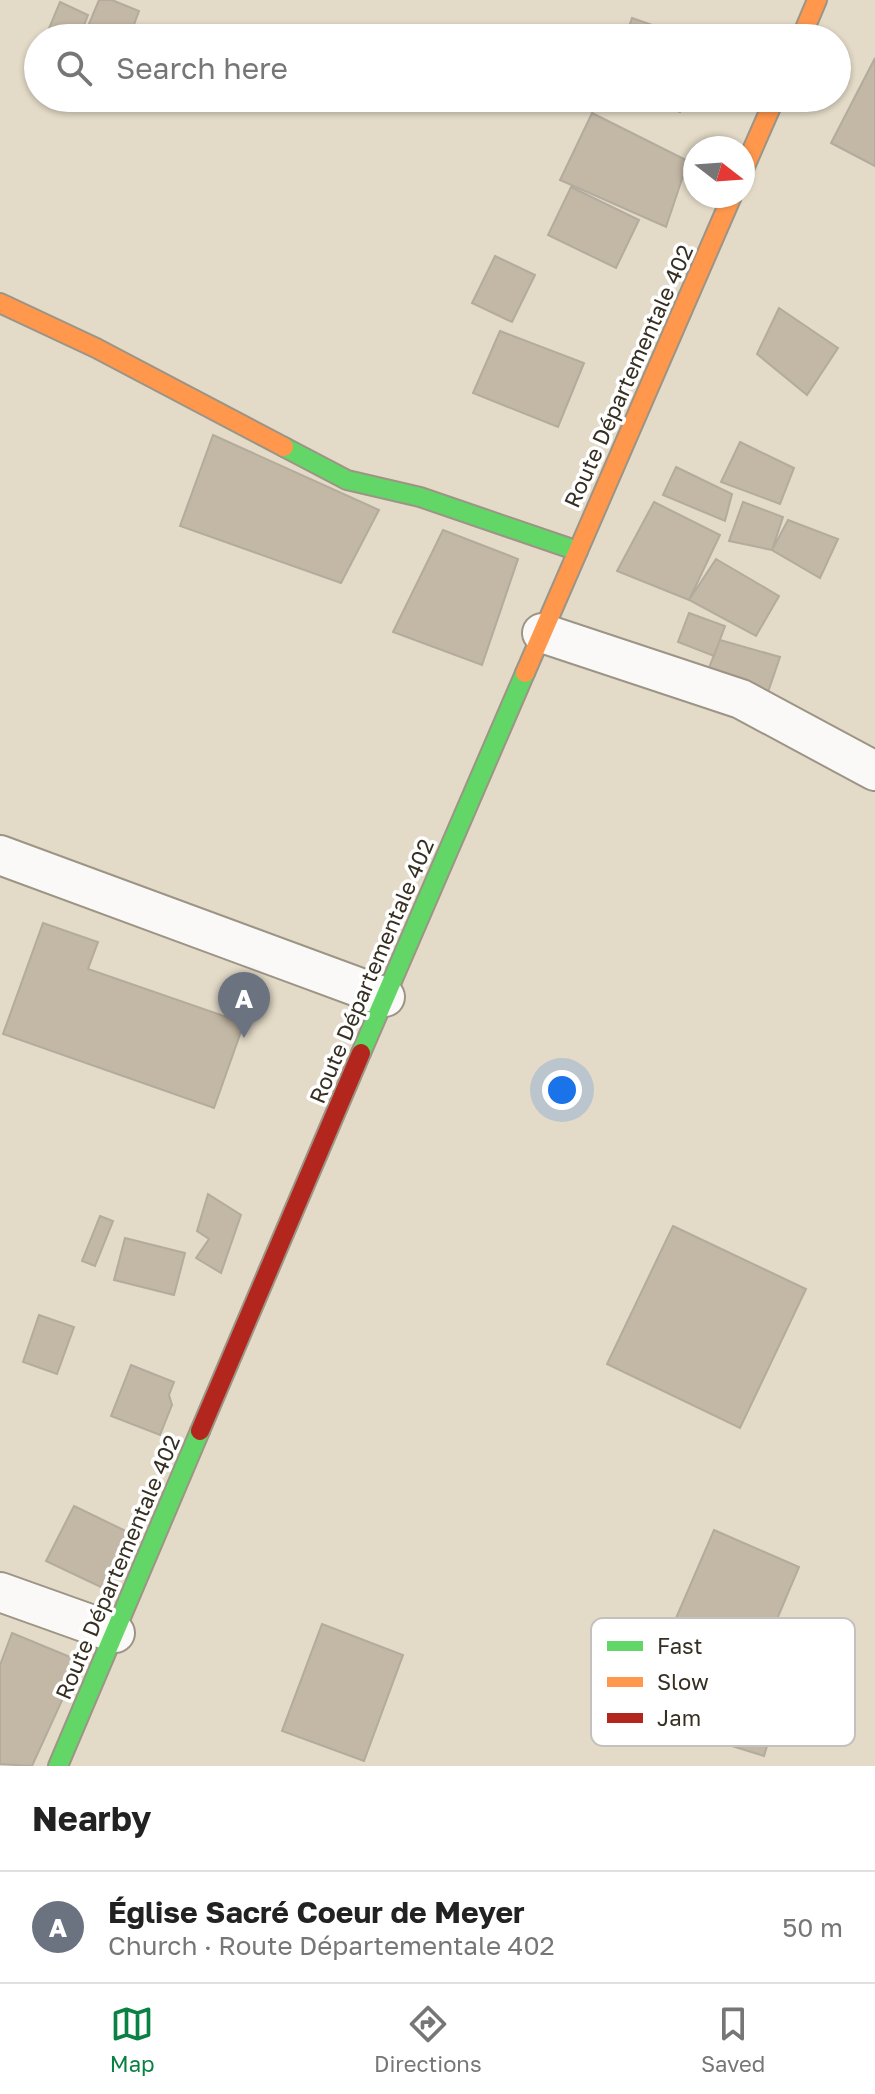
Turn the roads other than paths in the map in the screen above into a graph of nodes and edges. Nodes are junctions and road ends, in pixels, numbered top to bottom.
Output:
1 (817, 0) edge
2 (807, 24) edge
3 (769, 112) edge
4 (755, 144) edge
5 (727, 208) edge
6 (0, 303) edge
7 (578, 551) junction
8 (542, 633) junction
9 (875, 771) edge
10 (0, 855) edge
11 (385, 997) junction
12 (0, 1592) edge
13 (115, 1633) junction
14 (58, 1766) edge

1 - 2 main road
3 - 4 main road
5 - 7 main road, Route Départementale 402
6 - 7 main road
7 - 8 main road, Route Départementale 402
8 - 9 street
8 - 11 main road, Route Départementale 402
10 - 11 street
11 - 13 main road, Route Départementale 402
12 - 13 street
13 - 14 main road, Route Départementale 402

